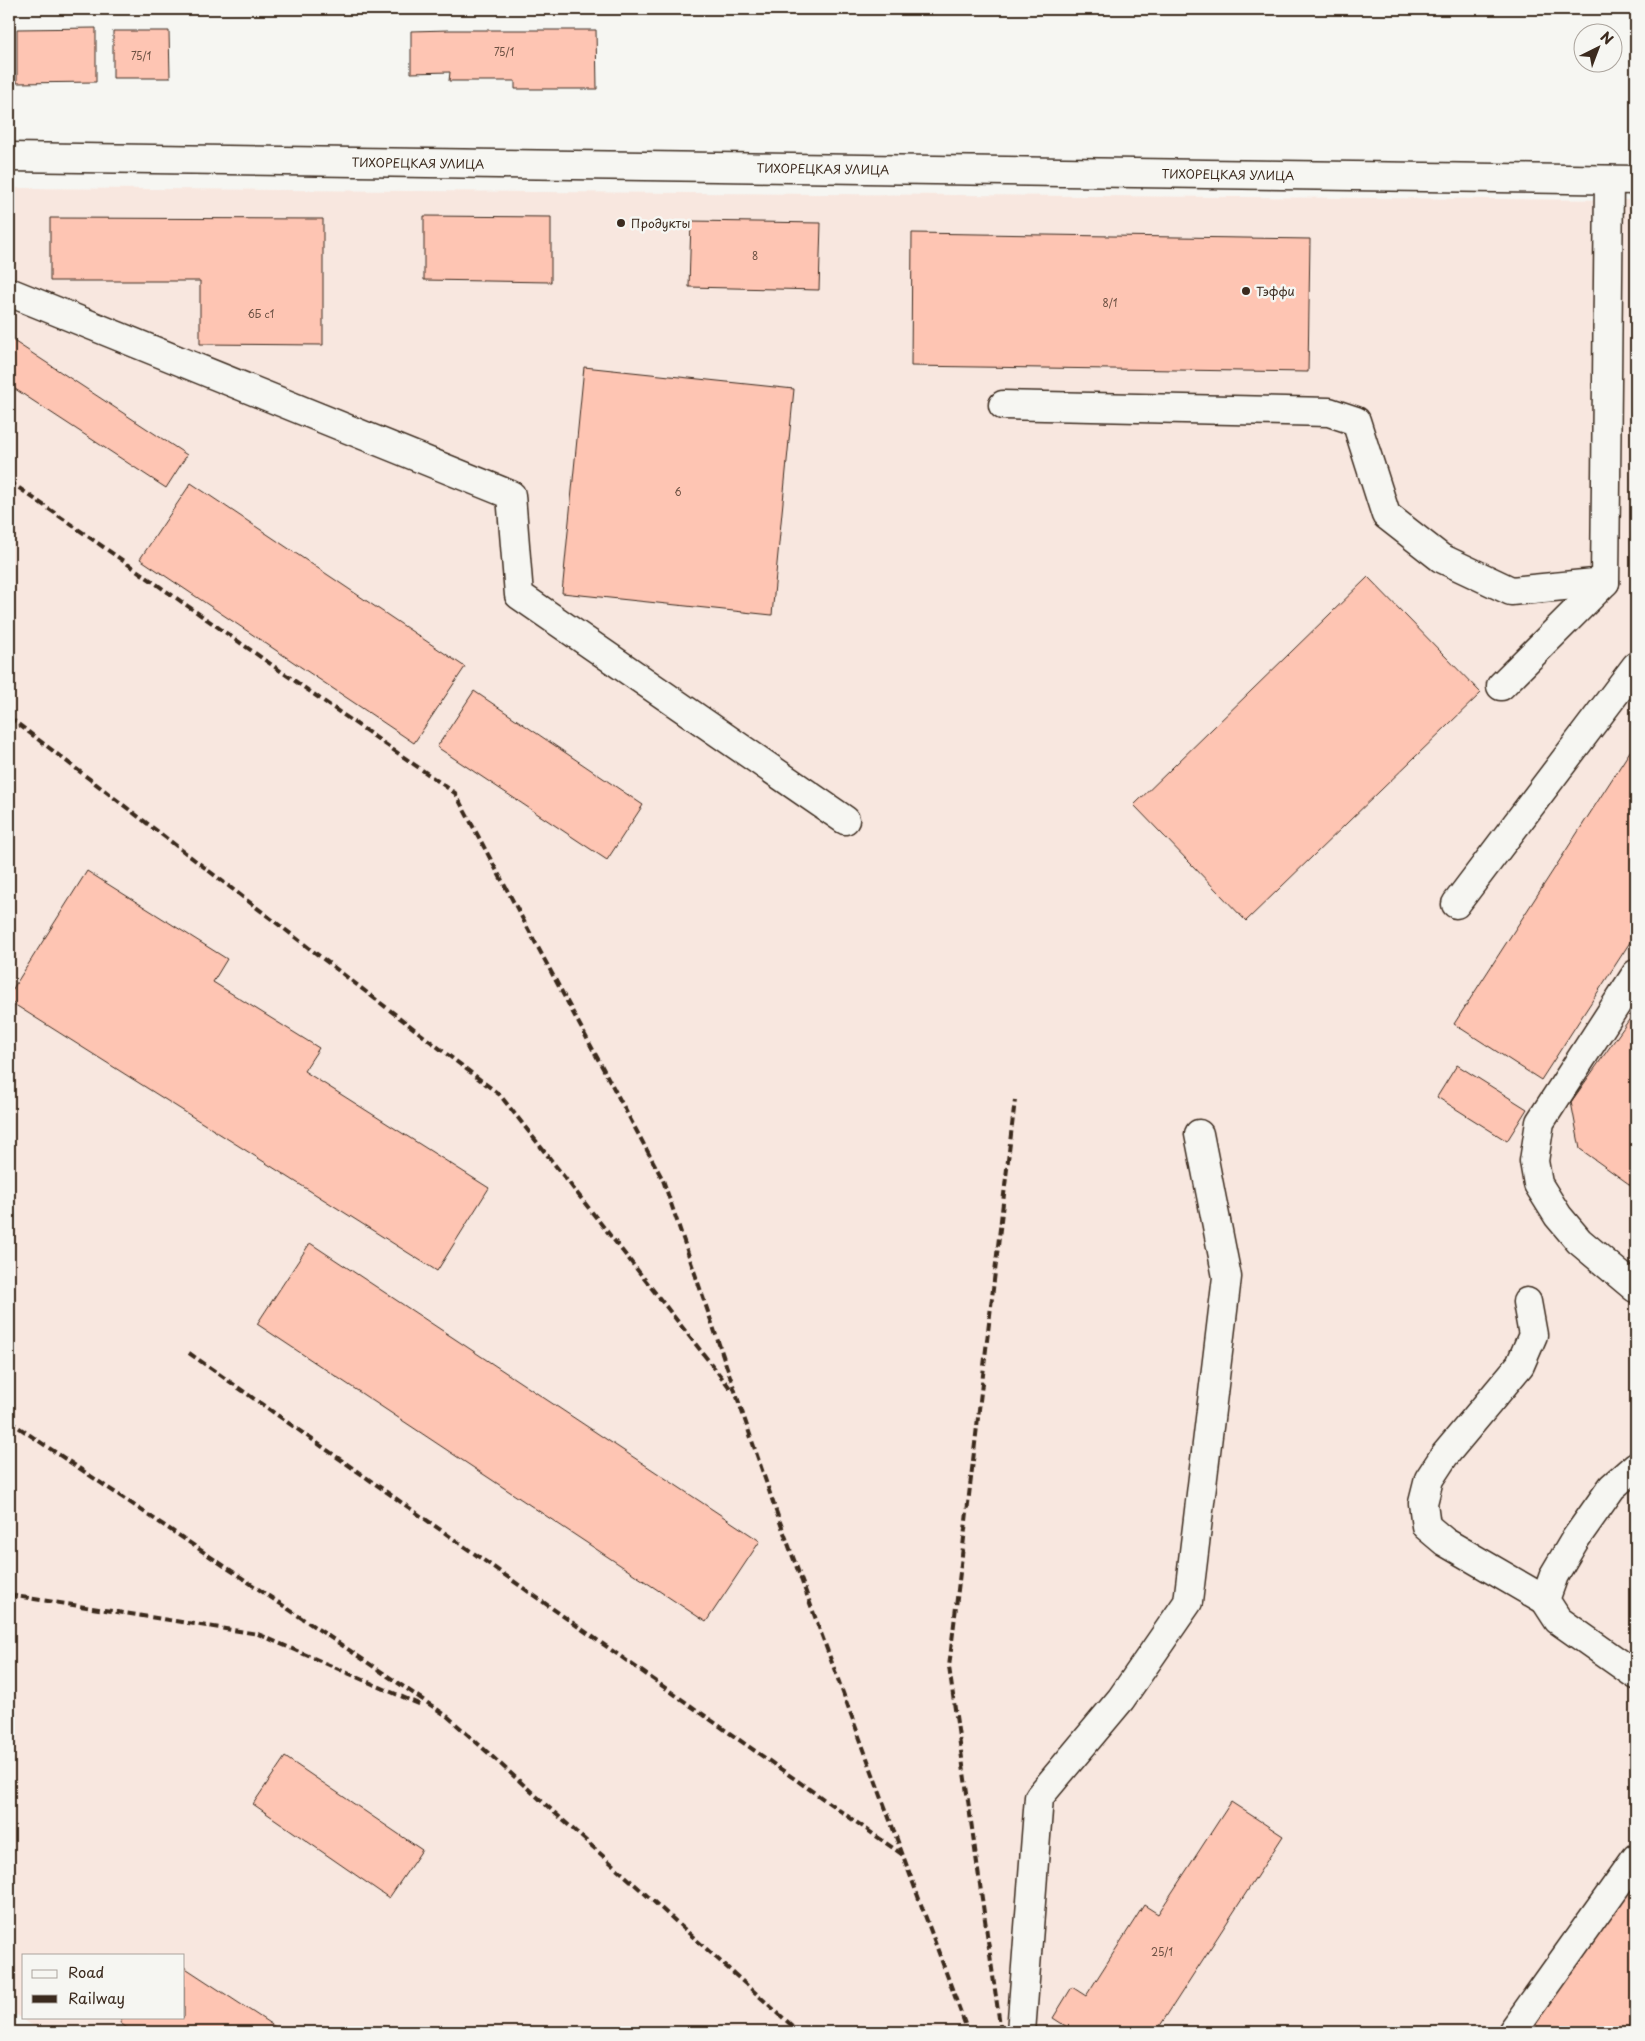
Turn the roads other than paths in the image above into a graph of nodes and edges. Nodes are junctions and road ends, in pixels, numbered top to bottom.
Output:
1 (9, 157) edge
2 (1609, 180) junction
3 (1636, 180) edge
4 (9, 292) edge
5 (1003, 405) dead end
6 (1605, 582) junction
7 (1636, 666) edge
8 (1501, 686) dead end
9 (845, 820) dead end
10 (1456, 904) dead end
11 (1636, 974) edge
12 (1199, 1134) dead end
13 (1635, 1288) dead end
14 (1527, 1302) dead end
15 (1636, 1466) edge
16 (1545, 1600) junction
17 (1636, 1675) edge
18 (1636, 1858) edge
19 (1021, 2032) edge
20 (1512, 2032) edge

1 - 2 street, ТИХОРЕЦКАЯ УЛИЦА
2 - 3 street, ТИХОРЕЦКАЯ УЛИЦА
2 - 6 street
4 - 9 street
5 - 6 street
6 - 8 street
7 - 10 street
11 - 13 street
12 - 19 street
14 - 16 street
15 - 16 street
16 - 17 street
18 - 20 street

